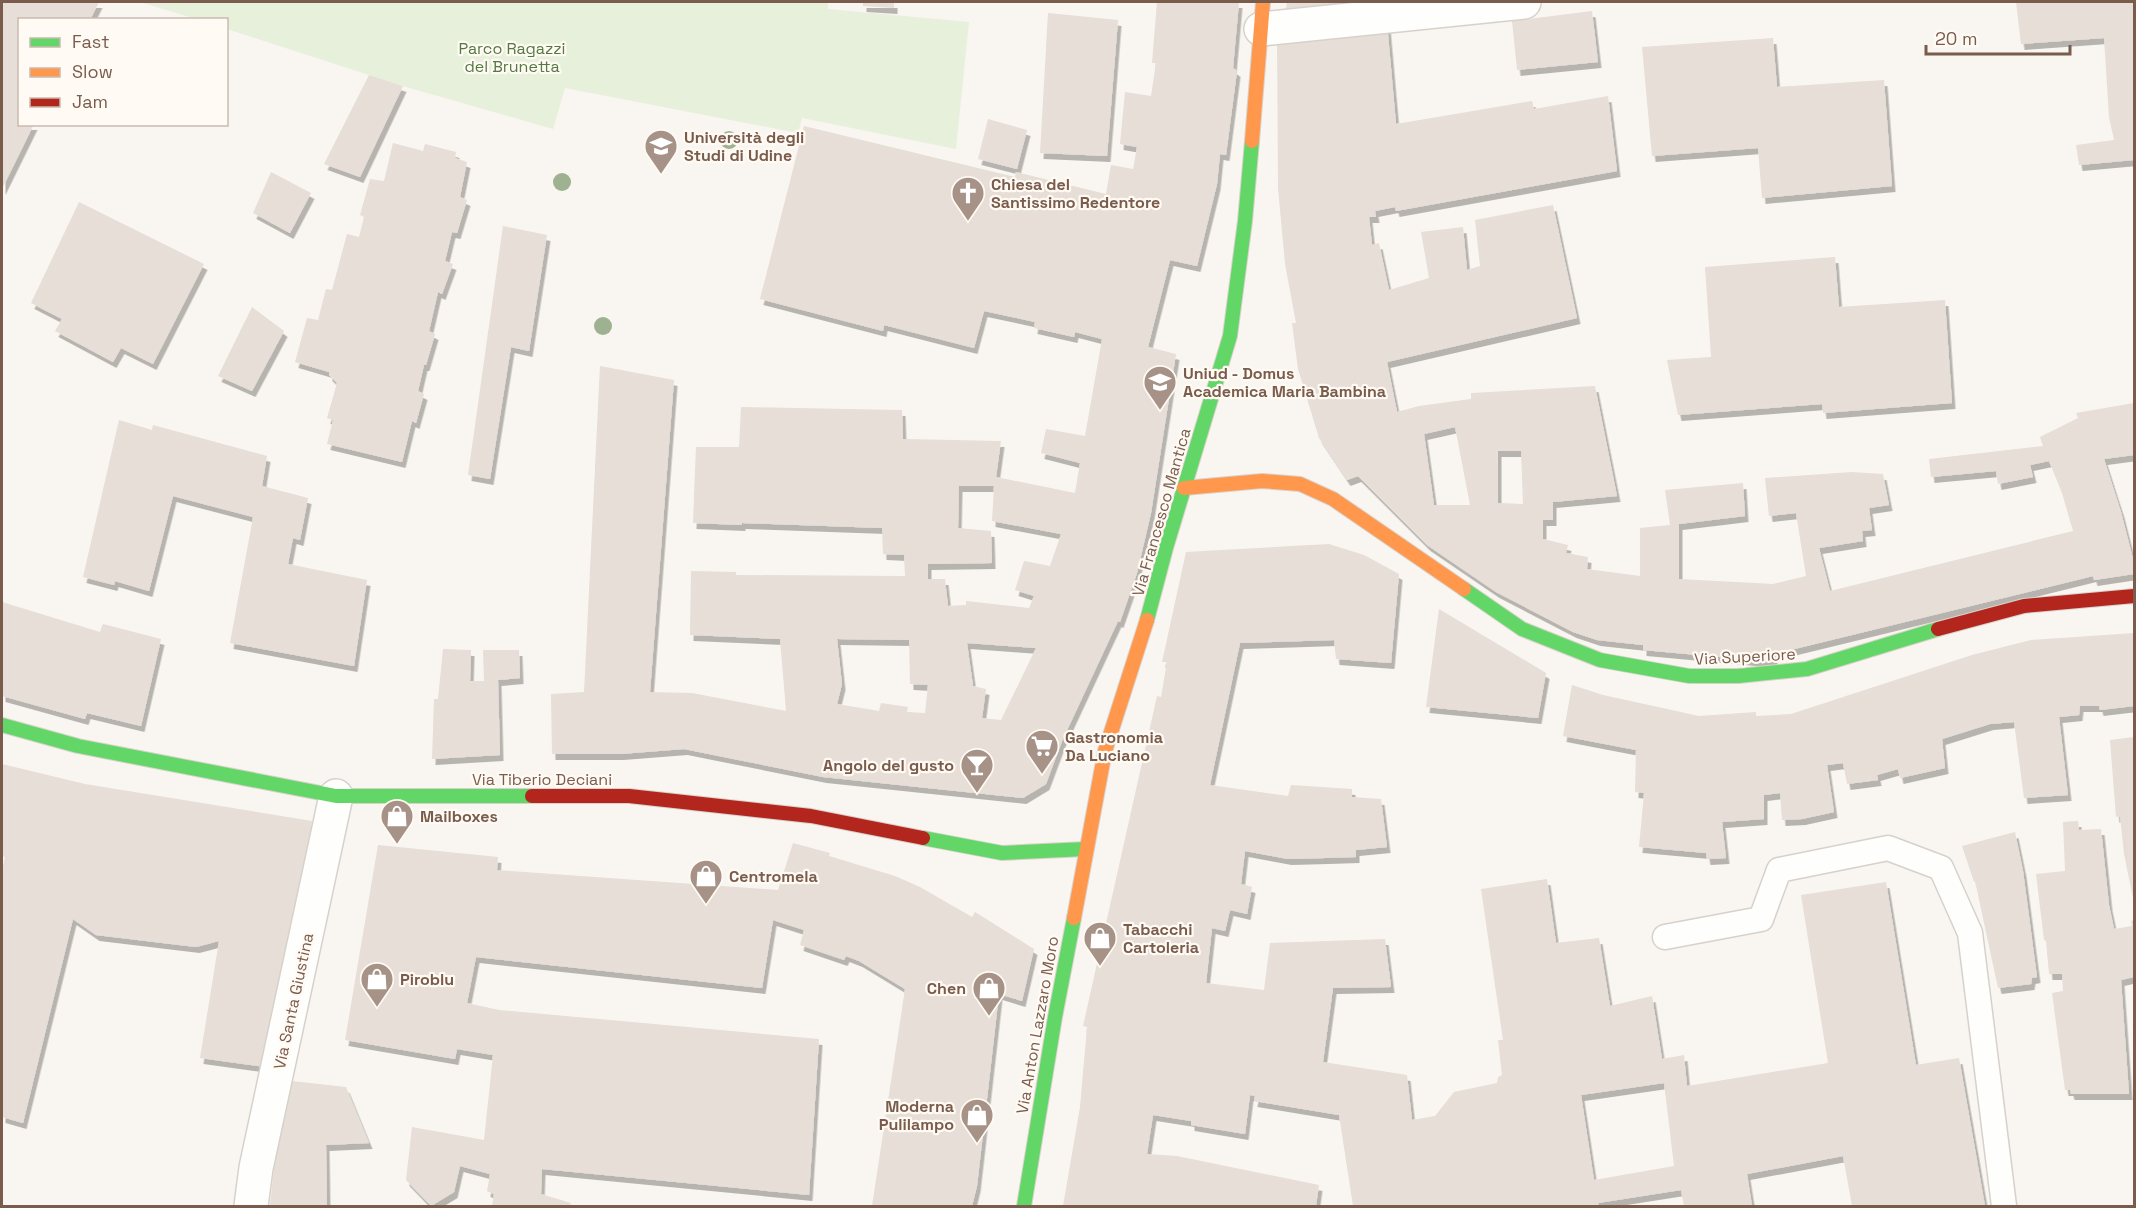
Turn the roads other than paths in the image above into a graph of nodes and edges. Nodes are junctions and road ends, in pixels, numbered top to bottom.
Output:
1 (1524, 2) edge
2 (1262, 15) edge
3 (1184, 488) junction
4 (2134, 596) edge
5 (2, 725) edge
6 (336, 796) junction
7 (1086, 849) junction
8 (1665, 937) dead end
9 (251, 1206) edge
10 (1024, 1206) edge
11 (2004, 1206) edge

1 - 2 street
2 - 3 street, Via Francesco Mantica
3 - 4 street, Via Superiore
3 - 7 street, Via Francesco Mantica
5 - 6 street, Via Tiberio Deciani
6 - 7 street, Via Tiberio Deciani
6 - 9 street, Via Santa Giustina
7 - 10 street, Via Anton Lazzaro Moro
8 - 11 lane

